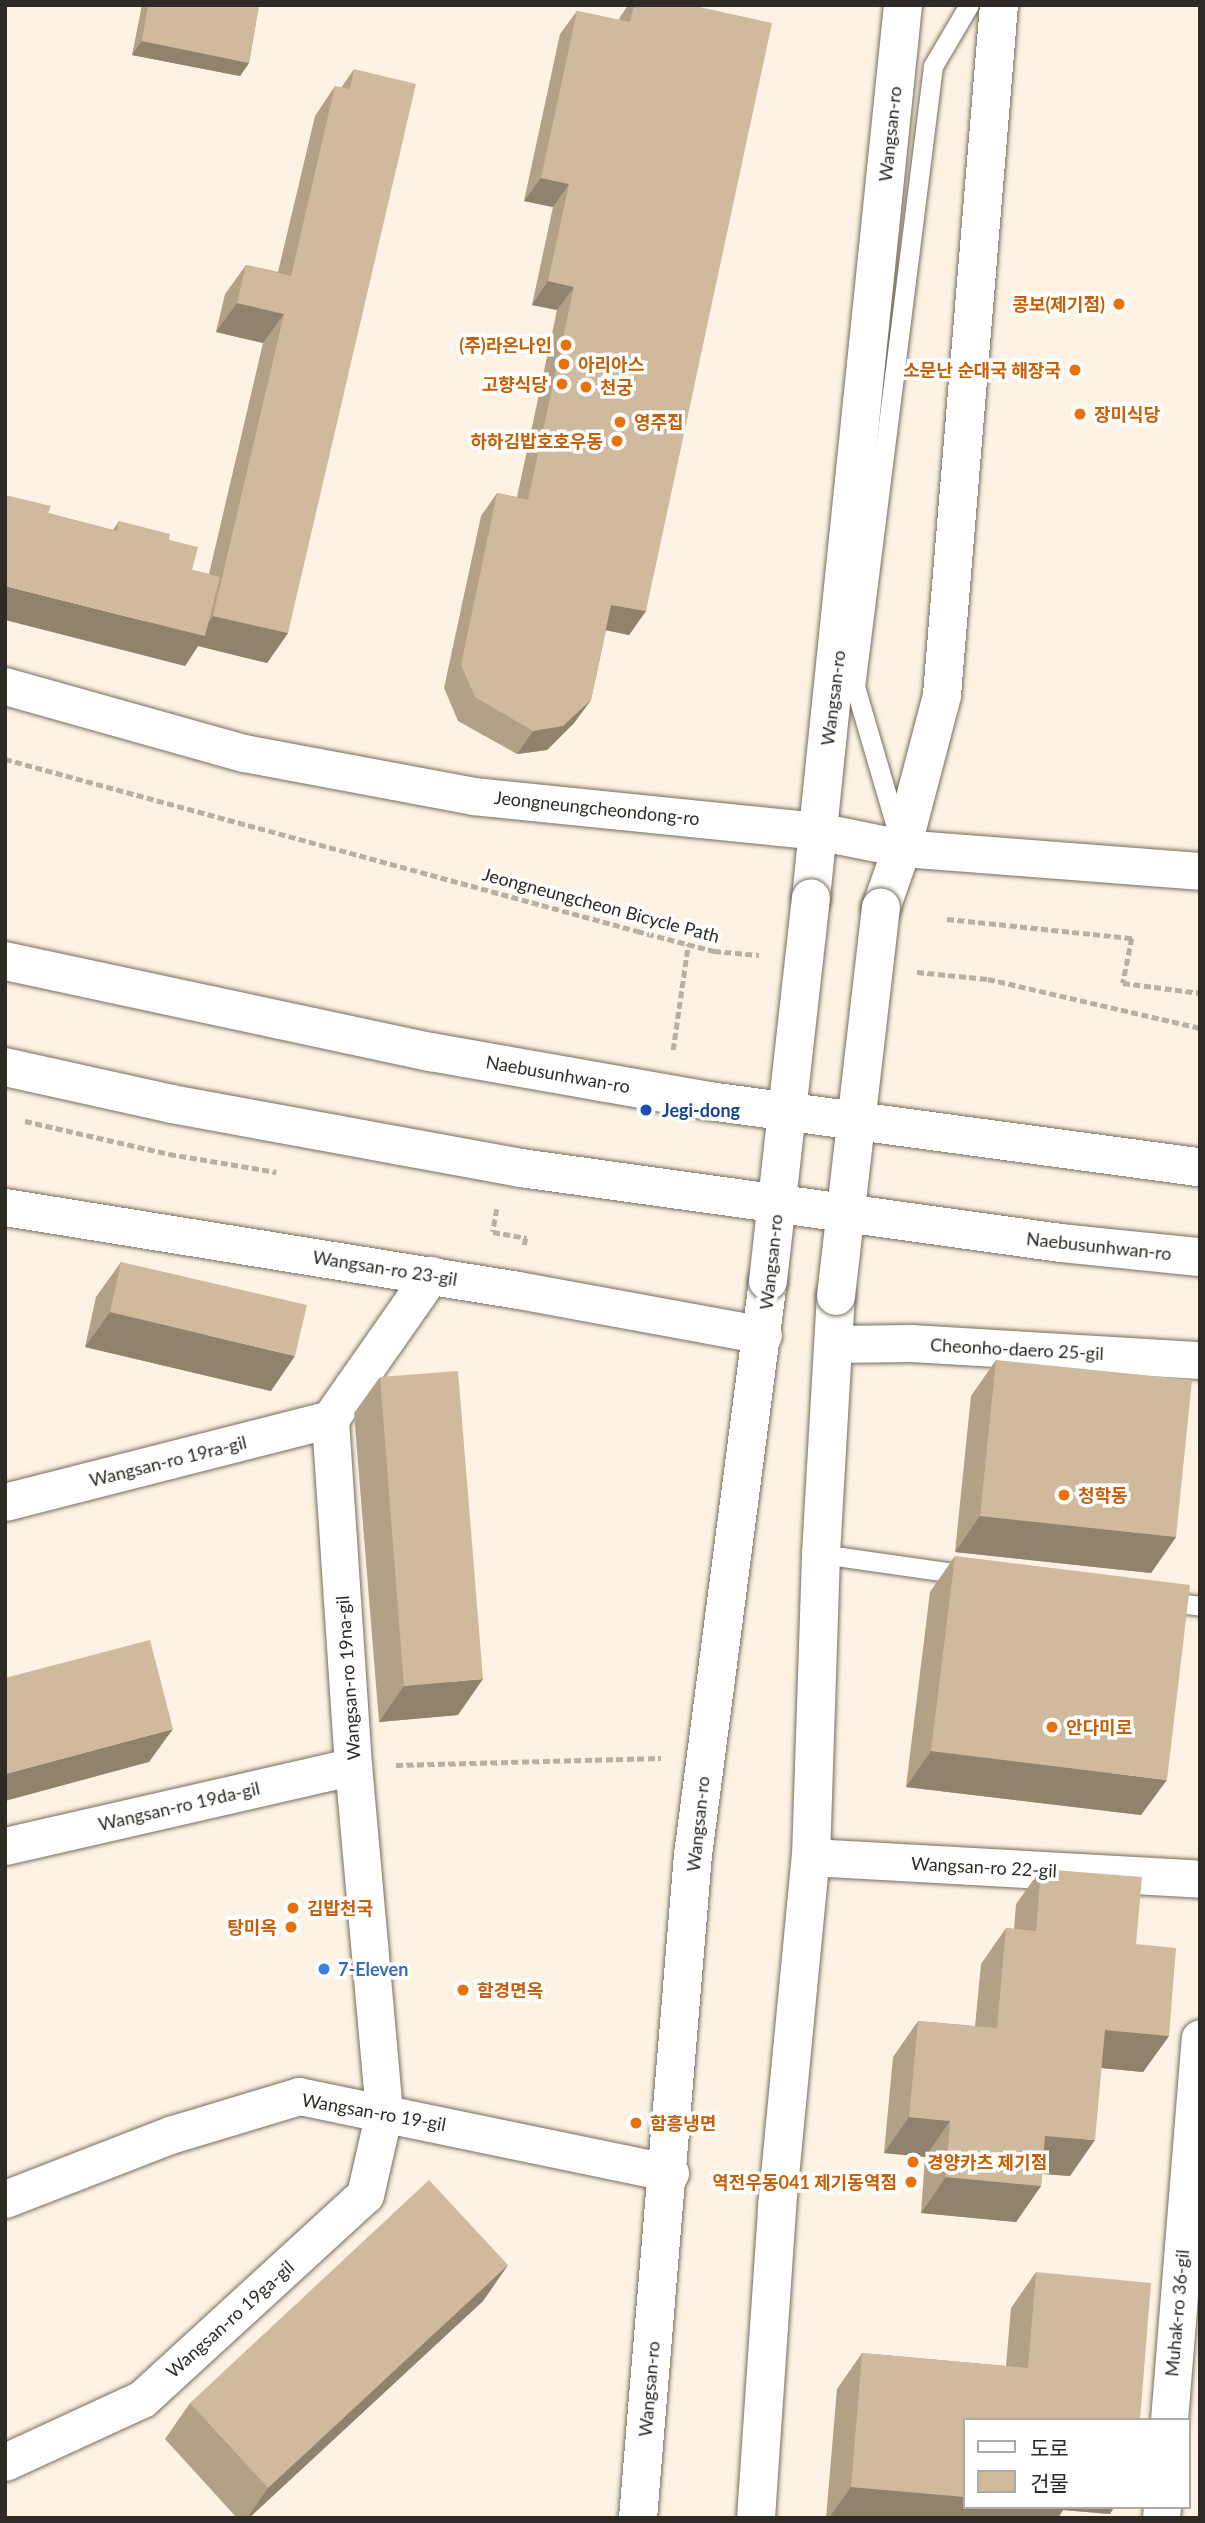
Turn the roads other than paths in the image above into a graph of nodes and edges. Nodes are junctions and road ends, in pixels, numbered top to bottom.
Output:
1 (903, 5) edge
2 (910, 5) edge
3 (969, 5) edge
4 (999, 5) edge
5 (899, 47) junction
6 (5, 686) edge
7 (817, 831) junction
8 (902, 848) junction
9 (1200, 871) edge
10 (5, 961) edge
11 (5, 1067) edge
12 (1200, 1167) edge
13 (5, 1207) edge
14 (1200, 1257) edge
15 (431, 1275) junction
16 (763, 1335) junction
17 (835, 1344) junction
18 (1200, 1360) edge
19 (330, 1419) junction
20 (5, 1502) edge
21 (821, 1554) junction
22 (983, 1577) edge
23 (1146, 1599) edge
24 (1200, 1606) edge
25 (354, 1766) junction
26 (5, 1846) edge
27 (811, 1857) junction
28 (1200, 1879) edge
29 (1200, 2038) edge
30 (384, 2112) junction
31 (670, 2174) junction
32 (5, 2199) edge
33 (1169, 2418) edge
34 (5, 2462) edge
35 (638, 2518) edge
36 (756, 2518) edge

1 - 5 main road, Wangsan-ro
2 - 5 lane
3 - 8 lane, Wangsan-ro
4 - 8 main road
5 - 7 main road, Wangsan-ro
6 - 7 street, Jeongneungcheondong-ro
7 - 8 street, Jeongneungcheondong-ro
7 - 16 main road, Wangsan-ro, bridge
8 - 9 street, Jeongneungcheondong-ro
8 - 17 main road, bridge
10 - 12 main road, Naebusunhwan-ro, bridge
11 - 14 main road, Naebusunhwan-ro, bridge
13 - 15 street, Wangsan-ro 23-gil
15 - 16 street, Wangsan-ro 23-gil
15 - 19 street
16 - 31 main road, Wangsan-ro
17 - 18 street, Cheonho-daero 25-gil
17 - 21 main road
19 - 20 street, Wangsan-ro 19ra-gil
19 - 25 street, Wangsan-ro 19na-gil
21 - 22 lane
21 - 27 main road
23 - 24 lane
25 - 26 street, Wangsan-ro 19da-gil
25 - 30 street, Wangsan-ro 19na-gil
27 - 28 street, Wangsan-ro 22-gil
27 - 36 main road
29 - 33 street, Muhak-ro 36-gil
30 - 31 street, Wangsan-ro 19-gil
30 - 32 street, Wangsan-ro 19-gil
30 - 34 street, Wangsan-ro 19ga-gil
31 - 35 main road, Wangsan-ro

